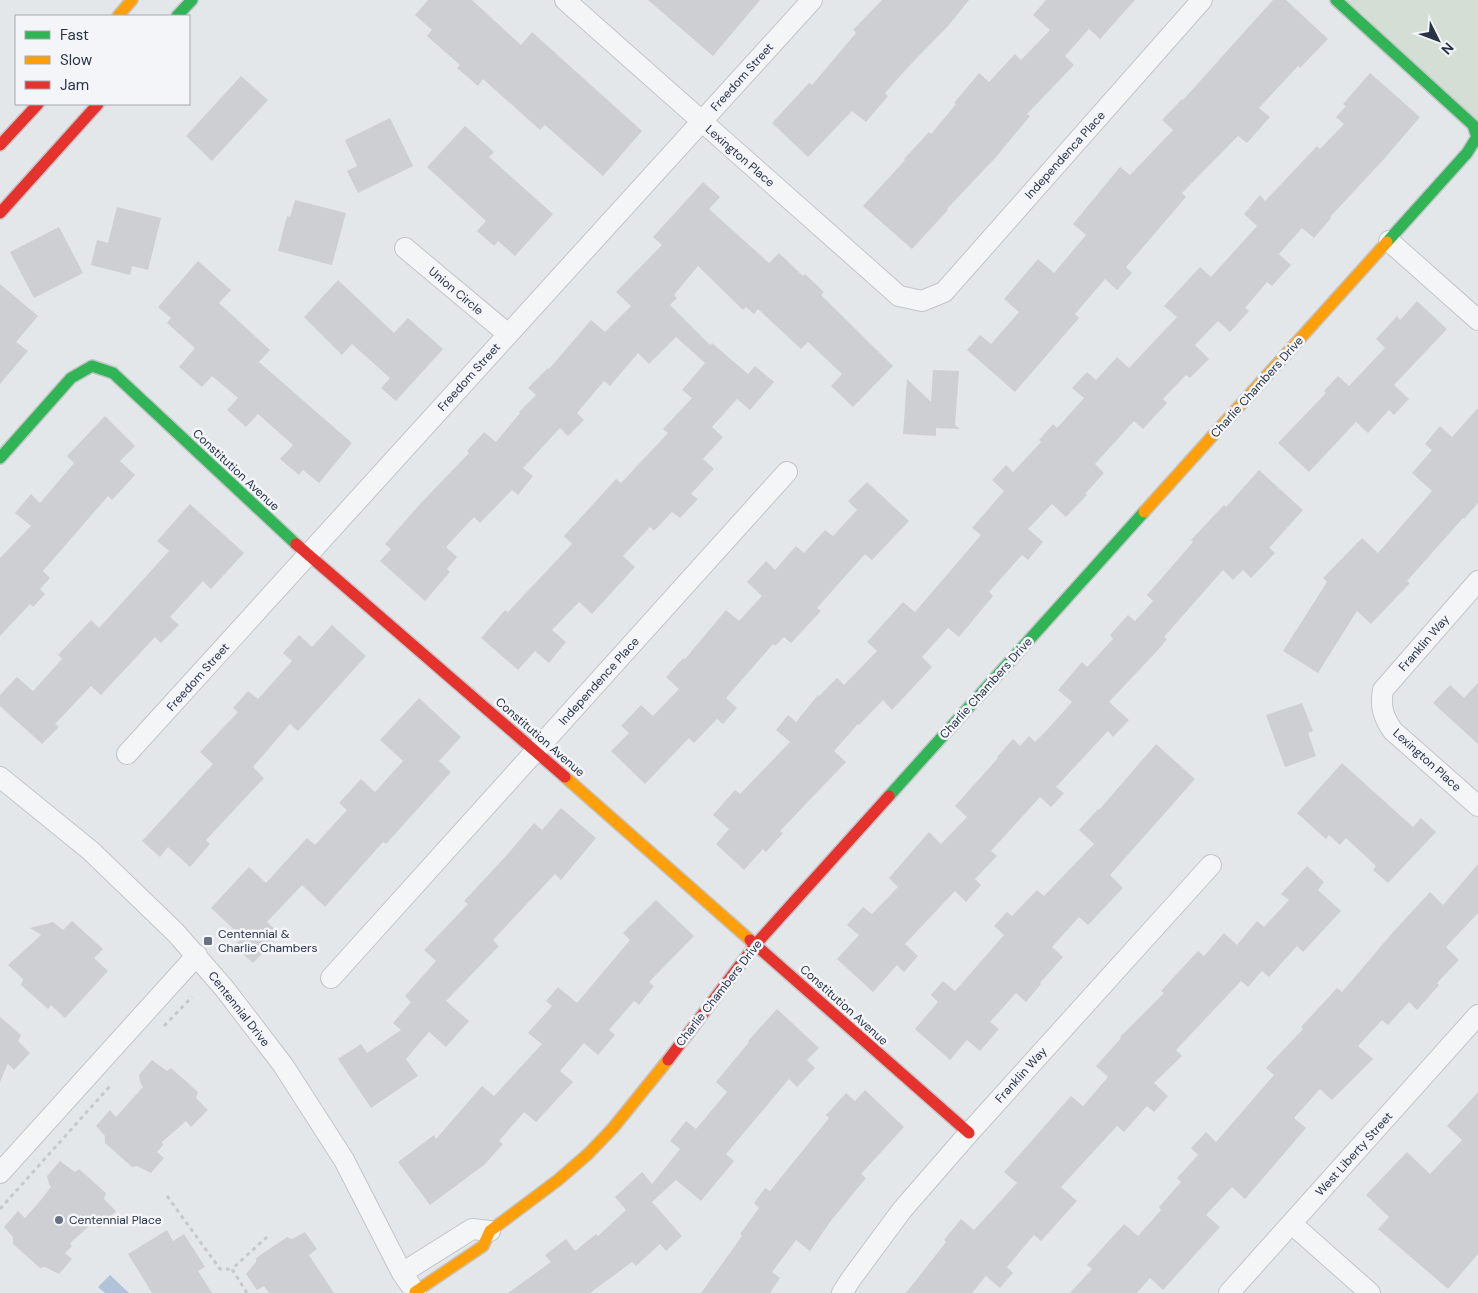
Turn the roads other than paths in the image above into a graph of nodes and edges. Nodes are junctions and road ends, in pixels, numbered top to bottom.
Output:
1 (132, 0) edge
2 (192, 0) edge
3 (565, 0) edge
4 (812, 0) edge
5 (1202, 0) edge
6 (1336, 0) edge
7 (119, 15) edge
8 (178, 15) edge
9 (37, 105) edge
10 (97, 105) edge
11 (702, 122) junction
12 (1477, 137) edge
13 (0, 146) edge
14 (0, 213) edge
15 (1389, 241) junction
16 (405, 248) dead end
17 (922, 301) joint
18 (1478, 320) edge
19 (508, 334) junction
20 (0, 458) edge
21 (787, 472) dead end
22 (308, 556) junction
23 (1478, 581) edge
24 (1382, 710) joint
25 (535, 751) junction
26 (127, 754) dead end
27 (0, 777) edge
28 (1478, 806) edge
29 (1211, 865) dead end
30 (756, 944) junction
31 (197, 955) junction
32 (331, 978) dead end
33 (1478, 1015) edge
34 (969, 1132) junction
35 (0, 1173) edge
36 (1292, 1224) junction
37 (490, 1231) junction
38 (402, 1273) junction
39 (415, 1292) edge
40 (842, 1293) edge
41 (1229, 1293) edge
42 (1370, 1293) edge

1 - 7 street
2 - 8 street
3 - 11 street, Lexington Place
4 - 11 street, Freedom Street
5 - 17 street, Independenca Place
6 - 12 street
9 - 13 street
10 - 14 street
11 - 17 street, Lexington Place
11 - 19 street, Freedom Street
12 - 15 street, Charlie Chambers Drive
15 - 18 street
15 - 30 street, Charlie Chambers Drive
16 - 19 street, Union Circle
19 - 22 street, Freedom Street
20 - 22 street, Constitution Avenue
21 - 25 street, Independence Place
22 - 25 street, Constitution Avenue
22 - 26 street, Freedom Street
23 - 24 street, Franklin Way
24 - 28 street, Lexington Place
25 - 30 street, Constitution Avenue
25 - 32 street, Independence Place
27 - 31 street, Centennial Drive
29 - 34 street, Franklin Way
30 - 34 street, Constitution Avenue
30 - 37 street, Charlie Chambers Drive
31 - 35 street
31 - 38 street, Centennial Drive
33 - 36 street, West Liberty Street
34 - 40 street, Franklin Way
36 - 41 street, West Liberty Street
36 - 42 street
37 - 38 street
37 - 39 street, Charlie Chambers Drive
38 - 39 street, Centennial Drive

